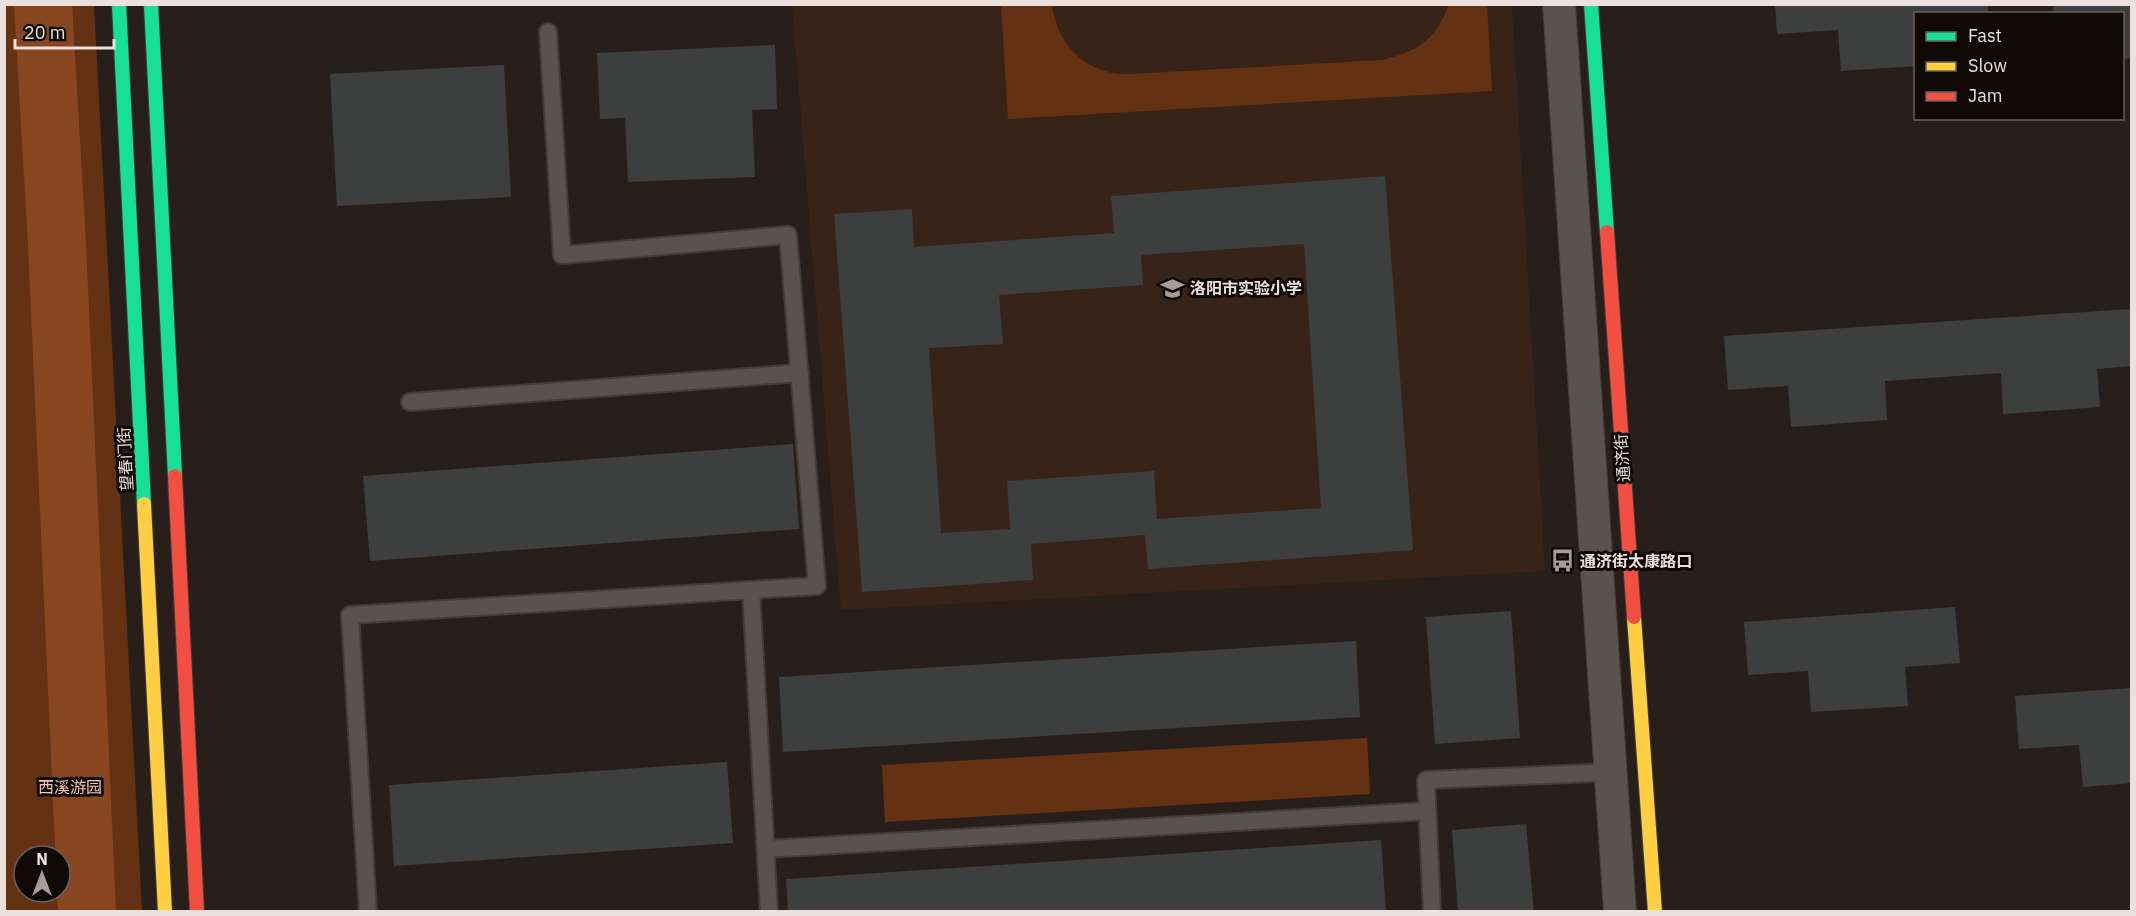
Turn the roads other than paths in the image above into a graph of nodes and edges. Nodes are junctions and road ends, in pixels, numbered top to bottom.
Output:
1 (119, 4) edge
2 (151, 4) edge
3 (1559, 4) edge
4 (1591, 4) edge
5 (548, 32) dead end
6 (800, 372) junction
7 (410, 402) dead end
8 (751, 590) junction
9 (1644, 771) junction
10 (1611, 772) junction
11 (1427, 811) junction
12 (766, 849) junction
13 (165, 912) edge
14 (197, 912) edge
15 (368, 912) edge
16 (769, 912) edge
17 (1432, 912) edge
18 (1620, 912) edge
19 (1655, 912) edge

1 - 13 street, 望春门街
2 - 14 street
3 - 10 street, 通济街
4 - 9 street, 通济街
5 - 6 lane
6 - 7 lane
6 - 8 lane
8 - 12 lane
8 - 15 lane
9 - 10 lane
9 - 19 street, 通济街
10 - 11 lane
10 - 18 street, 通济街
11 - 12 lane
11 - 17 lane
12 - 16 lane

